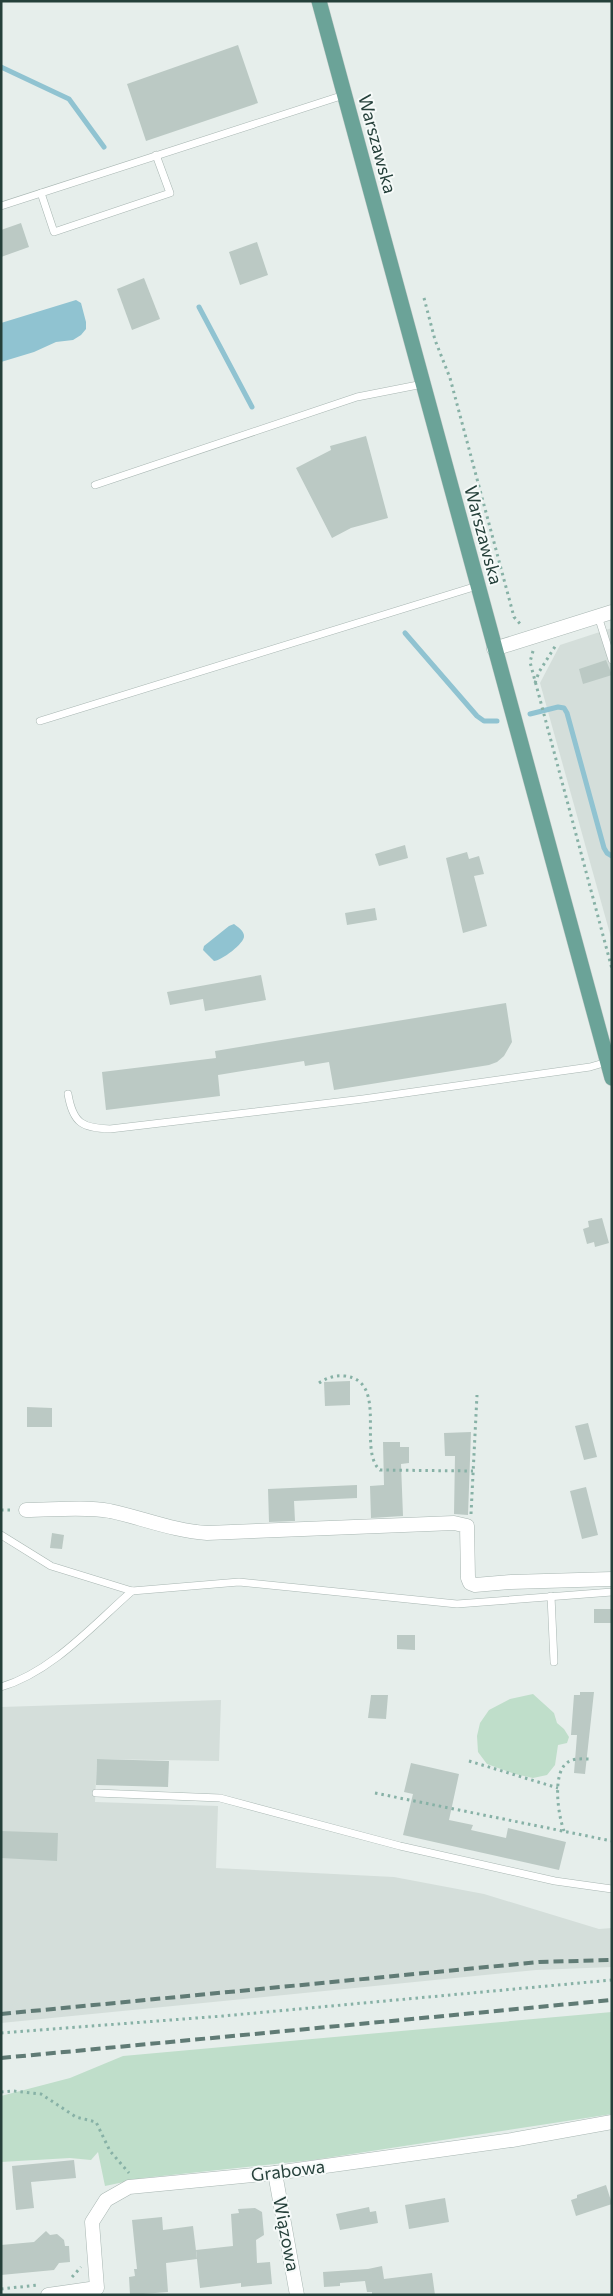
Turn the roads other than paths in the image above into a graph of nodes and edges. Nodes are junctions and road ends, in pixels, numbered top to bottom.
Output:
1 (319, 1) edge
2 (344, 95) junction
3 (156, 155) junction
4 (41, 193) junction
5 (1, 206) edge
6 (422, 384) junction
7 (96, 485) dead end
8 (477, 586) junction
9 (612, 612) edge
10 (598, 616) junction
11 (494, 649) junction
12 (610, 649) edge
13 (612, 660) edge
14 (40, 721) dead end
15 (607, 1062) junction
16 (612, 1078) edge
17 (68, 1094) dead end
18 (26, 1510) dead end
19 (1, 1535) edge
20 (612, 1579) edge
21 (132, 1591) junction
22 (612, 1592) edge
23 (551, 1596) junction
24 (554, 1662) dead end
25 (1, 1687) edge
26 (96, 1794) dead end
27 (612, 1889) edge
28 (612, 2122) edge
29 (274, 2174) junction
30 (44, 2290) edge
31 (97, 2292) edge
32 (297, 2295) edge

1 - 2 main road, Warszawska
2 - 3 lane
2 - 6 main road, Warszawska
3 - 4 lane
3 - 4 lane
4 - 5 lane
6 - 7 lane
6 - 8 main road, Warszawska
8 - 11 main road, Warszawska
8 - 14 lane
9 - 10 street
10 - 11 street
10 - 12 lane
11 - 15 main road, Warszawska
12 - 13 lane
15 - 16 main road, Warszawska
15 - 17 lane
18 - 20 street
19 - 21 lane
21 - 23 lane
21 - 25 lane
22 - 23 lane
23 - 24 lane
26 - 27 lane
28 - 29 street, Grabowa
29 - 31 street, Grabowa
29 - 32 street, Wiązowa
30 - 31 street, Grabowa

